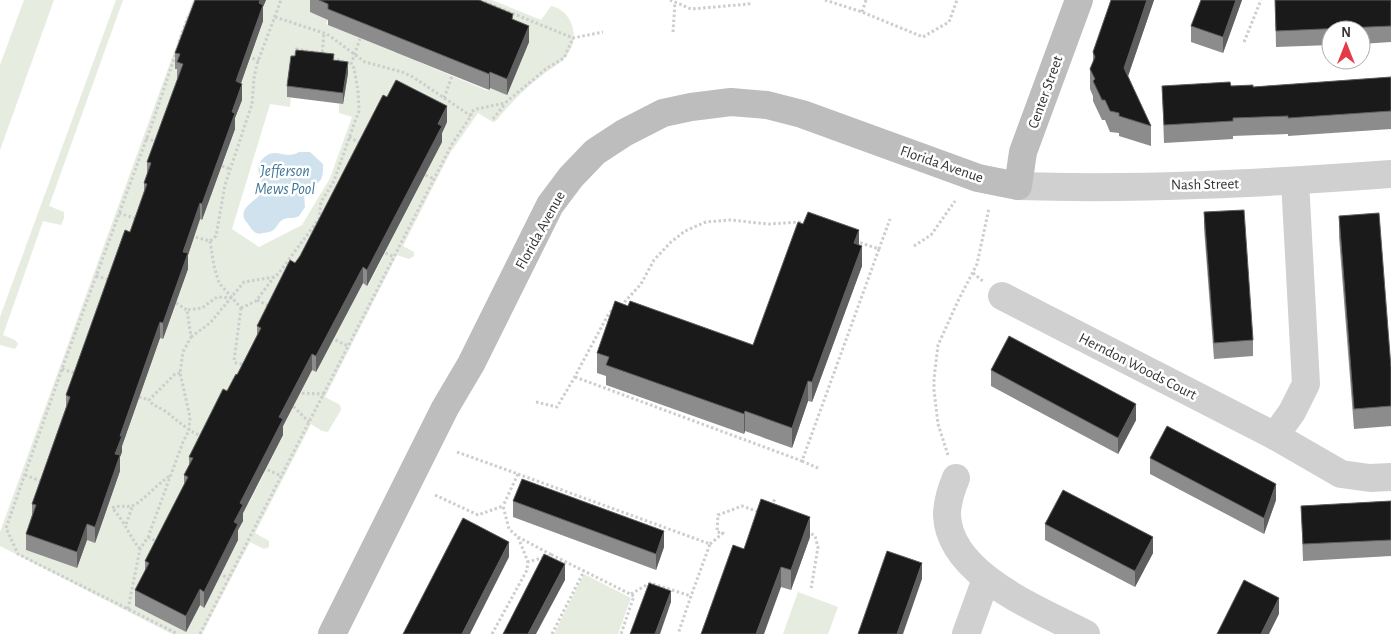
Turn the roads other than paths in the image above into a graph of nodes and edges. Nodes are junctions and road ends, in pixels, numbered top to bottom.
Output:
1 (1079, 0) edge
2 (1391, 174) edge
3 (1295, 181) junction
4 (1018, 186) junction
5 (1002, 296) dead end
6 (1275, 436) junction
7 (1391, 477) edge
8 (956, 478) road end
9 (986, 580) junction
10 (332, 634) edge
11 (966, 634) edge
12 (1086, 634) edge

1 - 4 street, Center Street
2 - 3 street, Nash Street
3 - 4 street, Nash Street
3 - 6 street
4 - 10 street, Florida Avenue
5 - 6 street, Herndon Woods Court
6 - 7 street, Herndon Woods Court
8 - 9 street
9 - 11 street
9 - 12 street

